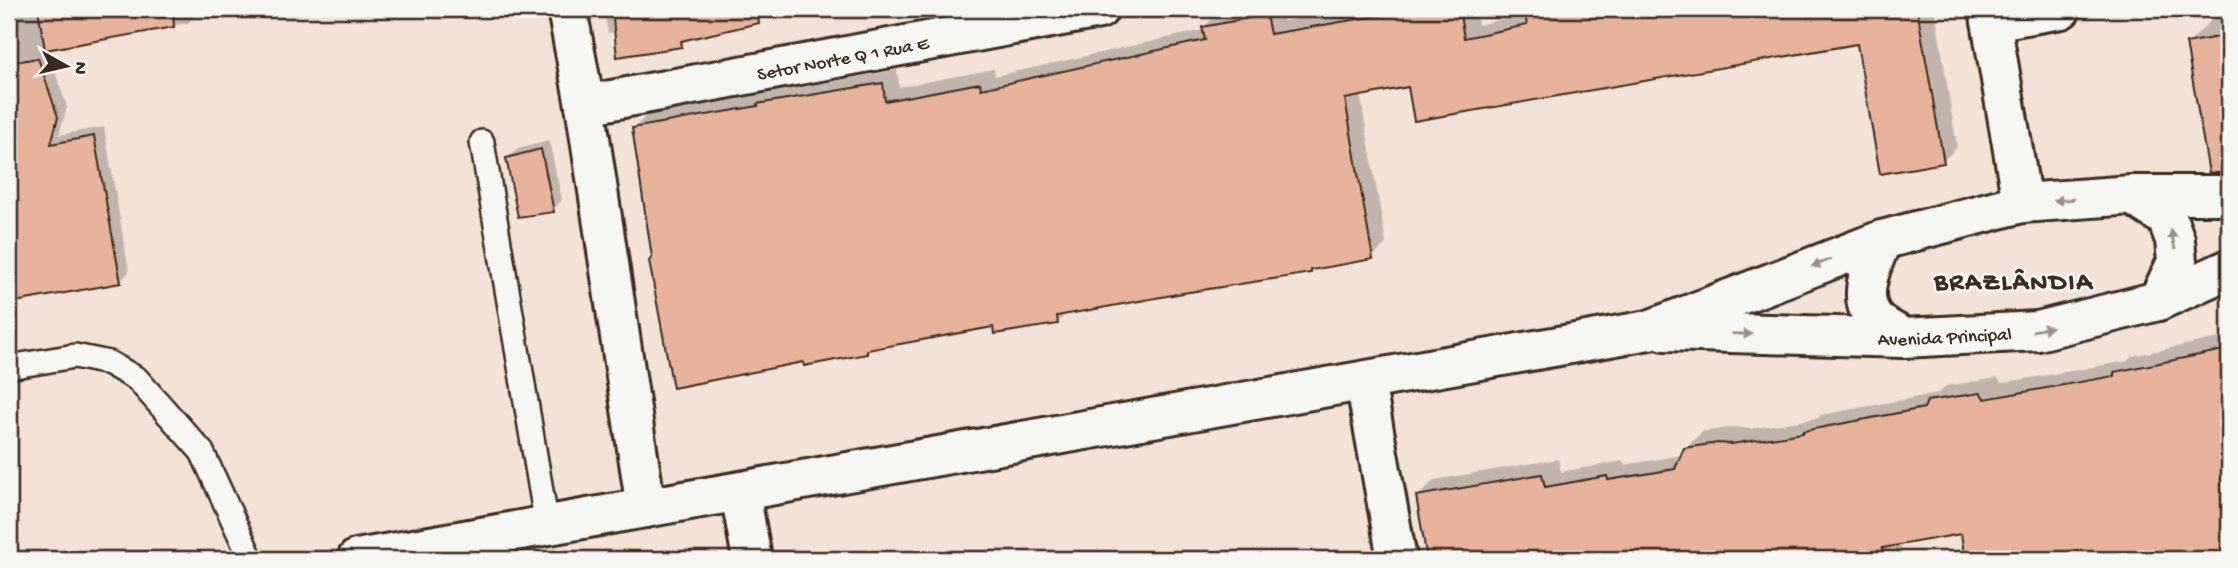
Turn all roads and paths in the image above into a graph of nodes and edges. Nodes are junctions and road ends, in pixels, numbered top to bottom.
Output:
1 (567, 9) edge
2 (1099, 9) edge
3 (2061, 9) edge
4 (1990, 15) edge
5 (585, 105) junction
6 (482, 142) dead end
7 (2132, 195) junction
8 (2229, 195) edge
9 (2022, 203) junction
10 (1882, 240) junction
11 (2229, 269) edge
12 (2158, 301) junction
13 (1649, 330) junction
14 (1903, 338) junction
15 (9, 367) edge
16 (1365, 381) junction
17 (740, 492) junction
18 (646, 508) junction
19 (547, 526) junction
20 (251, 559) edge
21 (357, 559) edge
22 (752, 559) edge
23 (1397, 559) edge

1 - 5 street
2 - 5 street, Setor Norte Q 1 Rua E
3 - 4 street
4 - 9 street
5 - 18 street
6 - 19 lane
7 - 8 street
7 -> 9 street
12 -> 7 street
9 - 10 street
10 -> 13 street
10 - 14 street
11 - 12 street, Avenida Principal
14 -> 12 street, Avenida Principal
13 -> 14 street, Avenida Principal
13 - 16 street
15 - 20 lane
16 - 17 street
16 - 23 street
17 - 18 street
17 - 22 street
18 - 19 street
19 - 21 street

